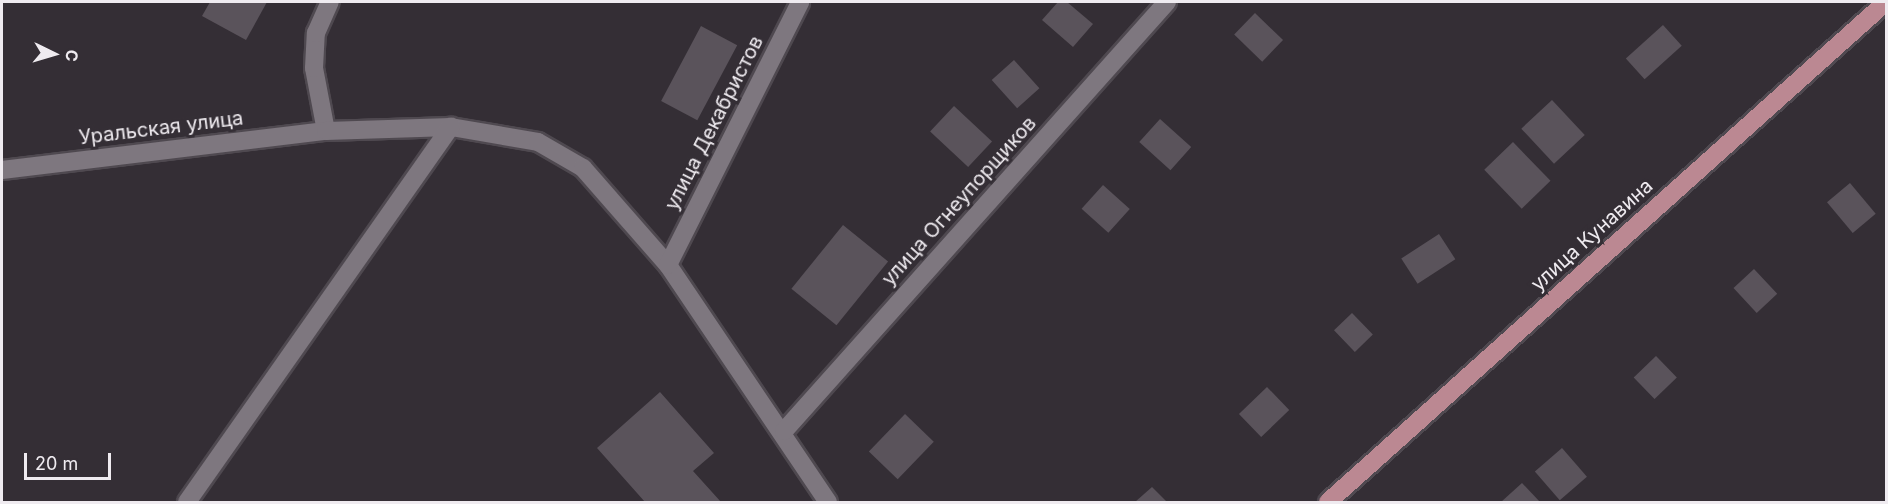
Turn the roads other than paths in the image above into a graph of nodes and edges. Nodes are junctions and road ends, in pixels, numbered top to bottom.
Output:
1 (330, 2) edge
2 (800, 2) edge
3 (1167, 2) edge
4 (1887, 2) edge
5 (451, 127) junction
6 (326, 131) junction
7 (2, 170) edge
8 (668, 265) junction
9 (784, 431) junction
10 (187, 502) edge
11 (828, 502) edge
12 (1328, 502) edge

1 - 6 street
2 - 8 street, улица Декабристов
3 - 9 street, улица Огнеупорщиков
4 - 12 main road, улица Кунавина
5 - 6 street, Уральская улица
5 - 8 street, Уральская улица
5 - 10 street
6 - 7 street, Уральская улица
8 - 9 street, Уральская улица
9 - 11 street, Уральская улица

